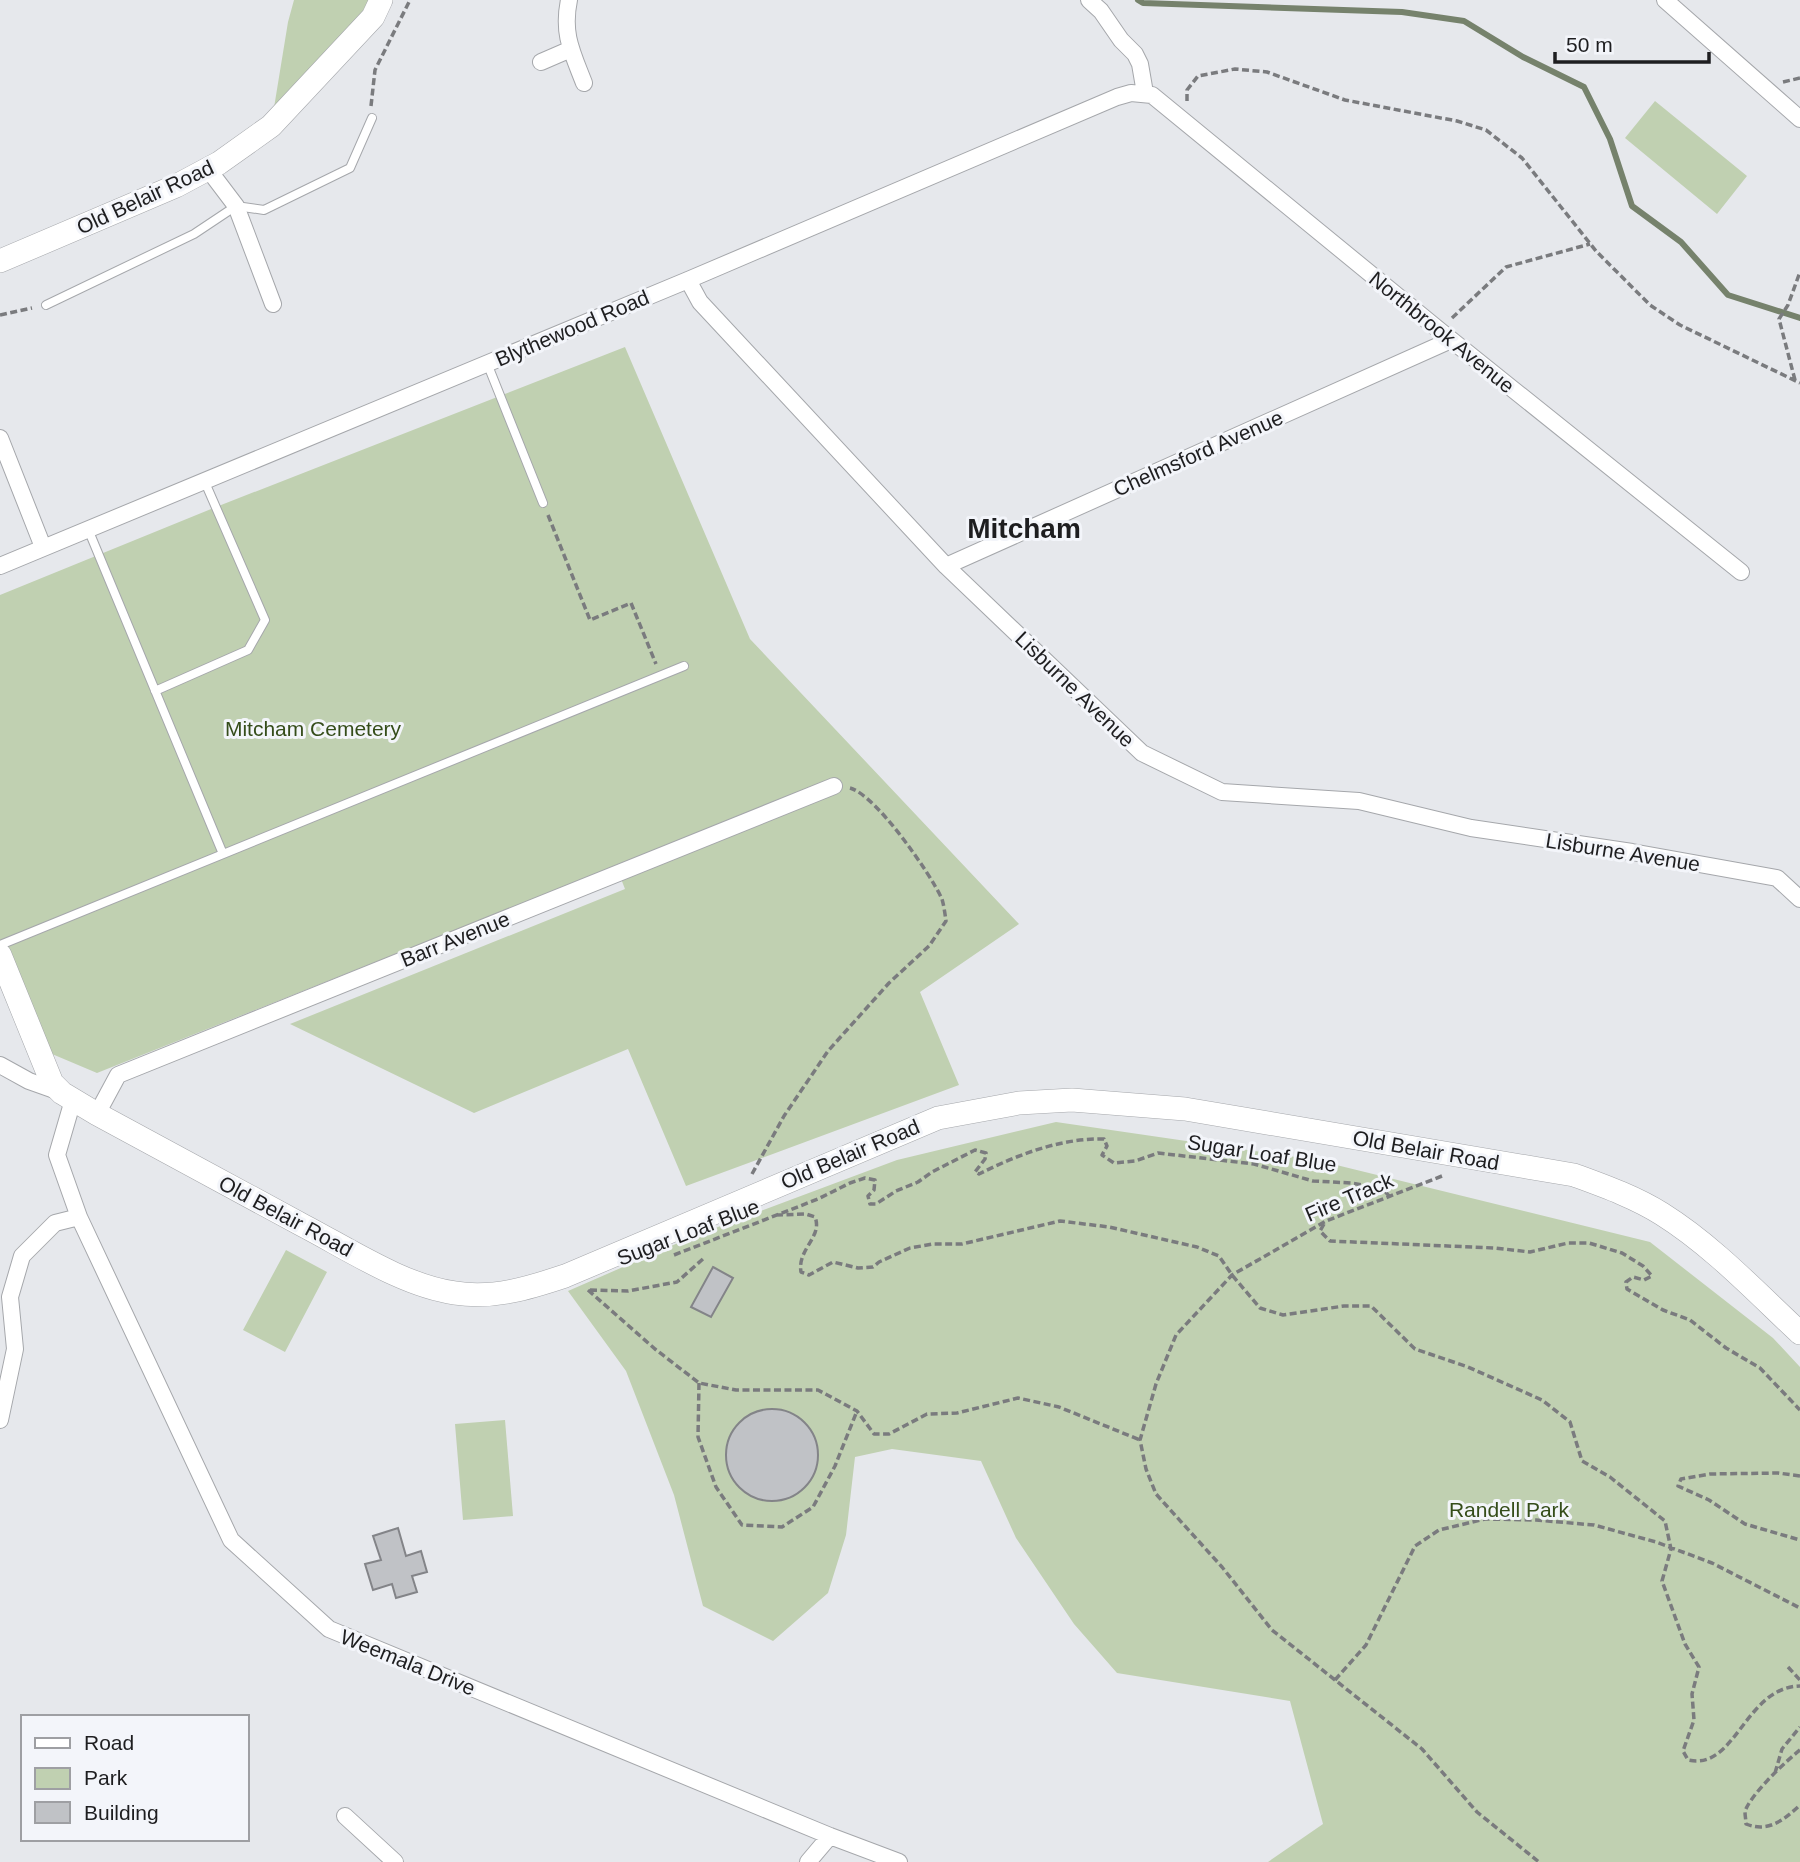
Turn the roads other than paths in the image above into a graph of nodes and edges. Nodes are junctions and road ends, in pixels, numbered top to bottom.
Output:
1 (365, 0) edge
2 (381, 0) edge
3 (569, 0) edge
4 (1089, 0) edge
5 (1665, 0) edge
6 (570, 49) junction
7 (338, 55) junction
8 (541, 62) dead end
9 (584, 83) dead end
10 (1145, 93) junction
11 (372, 118) road end
12 (1800, 119) edge
13 (208, 169) junction
14 (236, 206) junction
15 (0, 261) edge
16 (688, 280) junction
17 (272, 304) dead end
18 (46, 305) road end
19 (1445, 335) junction
20 (487, 363) junction
21 (0, 438) edge
22 (204, 480) junction
23 (543, 503) road end
24 (88, 529) junction
25 (43, 548) junction
26 (0, 566) edge
27 (946, 566) junction
28 (1741, 572) dead end
29 (684, 666) dead end
30 (155, 691) junction
31 (834, 786) road end
32 (223, 854) junction
33 (1800, 899) edge
34 (0, 945) edge
35 (0, 955) edge
36 (0, 1065) edge
37 (68, 1097) junction
38 (97, 1114) junction
39 (79, 1217) junction
40 (1800, 1333) edge
41 (0, 1420) edge
42 (345, 1816) dead end
43 (830, 1836) junction
44 (395, 1862) edge
45 (808, 1862) edge
46 (899, 1862) edge

1 - 7 main road, Old Belair Road
2 - 7 main road, Old Belair Road
3 - 6 street
4 - 10 street
5 - 12 street
6 - 8 street
6 - 9 street
7 - 13 main road, Old Belair Road
10 - 16 street, Blythewood Road
10 - 19 street, Northbrook Avenue
11 - 14 lane
13 - 14 street
13 - 15 main road, Old Belair Road
14 - 17 street
14 - 18 lane
16 - 20 street, Blythewood Road
16 - 27 street, Lisburne Avenue
19 - 27 street, Chelmsford Avenue
19 - 28 street, Northbrook Avenue
20 - 22 street, Blythewood Road
20 - 23 lane
21 - 25 street
22 - 24 street, Blythewood Road
22 - 30 lane
24 - 25 street, Blythewood Road
24 - 30 lane
25 - 26 street, Blythewood Road
27 - 33 street, Lisburne Avenue
29 - 32 lane
30 - 32 lane
31 - 38 street, Barr Avenue
32 - 34 lane
35 - 37 main road, Old Belair Road
36 - 37 street
37 - 38 main road, Old Belair Road
37 - 39 street, Weemala Drive
38 - 40 main road, Old Belair Road
39 - 41 street
39 - 43 street, Weemala Drive
42 - 44 street
43 - 45 street
43 - 46 street, Weemala Drive

